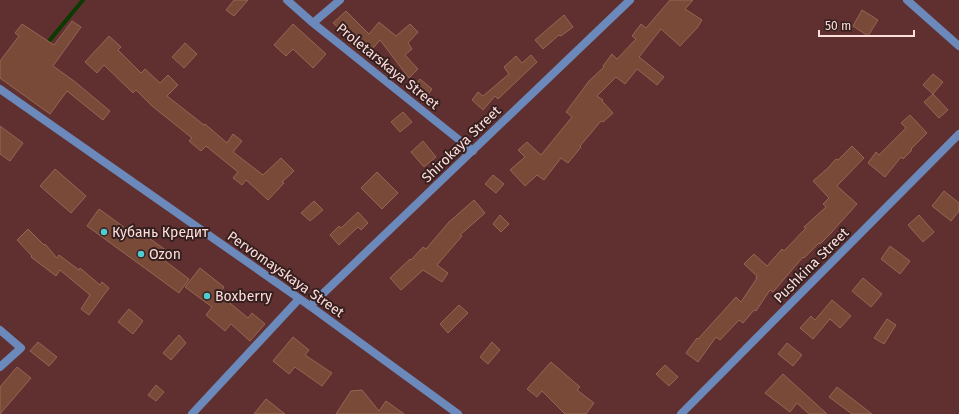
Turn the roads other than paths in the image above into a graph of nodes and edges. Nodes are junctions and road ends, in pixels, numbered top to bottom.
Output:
1 (287, 0) edge
2 (340, 0) edge
3 (630, 0) edge
4 (907, 0) edge
5 (313, 23) junction
6 (959, 46) edge
7 (0, 89) edge
8 (959, 134) edge
9 (473, 151) junction
10 (300, 299) junction
11 (310, 306) junction
12 (0, 330) edge
13 (0, 366) edge
14 (192, 414) edge
15 (458, 414) edge
16 (681, 414) edge

1 - 5 street, Proletarskaya Street
2 - 5 street
3 - 9 street, Shirokaya Street
4 - 6 street
5 - 9 street, Proletarskaya Street
7 - 10 street, Pervomayskaya Street
8 - 16 street, Pushkina Street
9 - 11 street, Shirokaya Street
10 - 11 street, Pervomayskaya Street
10 - 14 street
11 - 15 street, Pervomayskaya Street
12 - 13 street

